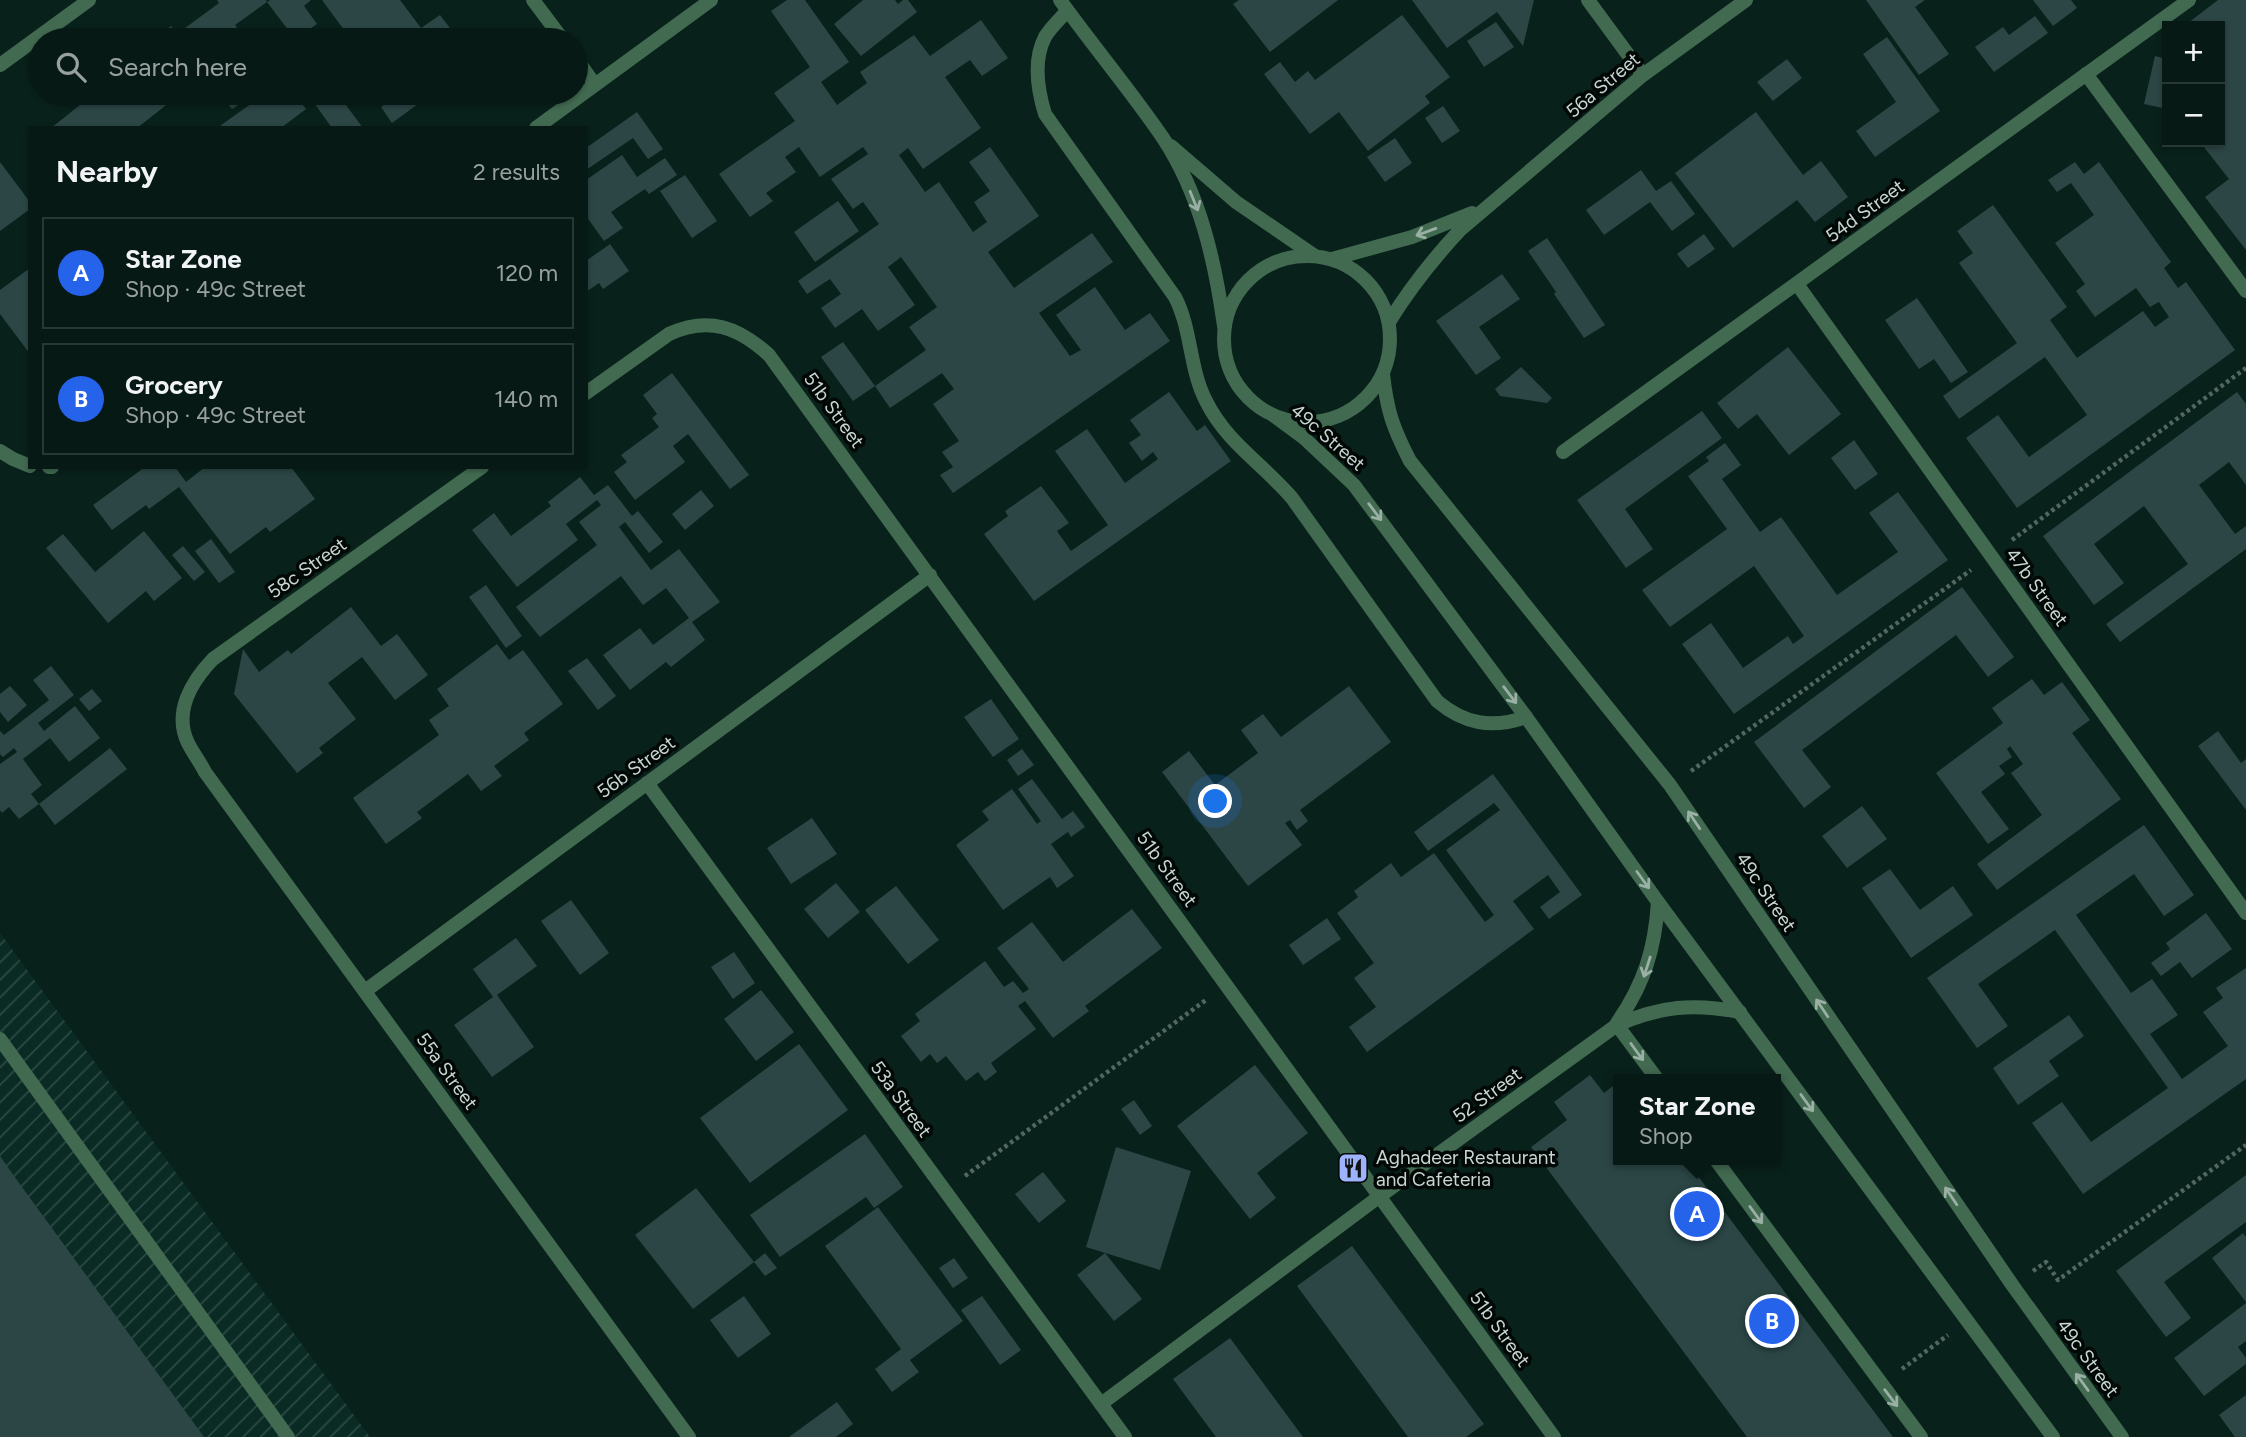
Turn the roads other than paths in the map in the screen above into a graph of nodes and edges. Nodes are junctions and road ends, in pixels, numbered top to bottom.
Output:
1 (89, 0) edge
2 (533, 0) edge
3 (711, 0) edge
4 (1588, 0) edge
5 (1746, 0) edge
6 (2189, 0) edge
7 (1063, 5) edge
8 (51, 28) edge
9 (553, 28) edge
10 (28, 45) edge
11 (0, 65) edge
12 (2086, 74) junction
13 (588, 75) edge
14 (1643, 75) junction
15 (595, 85) junction
16 (588, 90) edge
17 (568, 105) edge
18 (539, 126) edge
19 (1164, 140) junction
20 (1489, 206) junction
21 (1315, 256) junction
22 (1332, 259) junction
23 (1797, 284) junction
24 (2246, 291) edge
25 (1389, 322) junction
26 (1224, 326) junction
27 (1383, 374) junction
28 (588, 392) edge
29 (1273, 415) junction
30 (0, 451) edge
31 (1563, 452) dead end
32 (28, 465) edge
33 (479, 469) edge
34 (930, 575) junction
35 (1526, 717) junction
36 (182, 722) joint
37 (647, 783) junction
38 (1658, 902) junction
39 (2246, 913) edge
40 (365, 991) junction
41 (1740, 1012) junction
42 (1617, 1025) junction
43 (0, 1039) edge
44 (1653, 1074) edge
45 (1720, 1165) edge
46 (1380, 1196) junction
47 (1101, 1404) junction
48 (288, 1437) edge
49 (689, 1437) edge
50 (1125, 1437) edge
51 (1554, 1437) edge
52 (1921, 1437) edge
53 (2053, 1437) edge
54 (2122, 1437) edge

1 - 8 street
2 - 9 street
3 - 15 street
4 - 14 street
5 - 14 street, 56a Street
6 - 12 street, 54d Street
7 - 19 street
7 - 35 street
10 - 11 street
12 - 23 street, 54d Street
12 - 24 street
13 - 15 street
14 - 20 street, 56a Street
15 - 16 street
17 - 18 street
19 - 21 street
19 -> 26 street
20 -> 22 street, 56a Street
20 - 25 street, 56a Street
21 - 22 street
21 - 26 street
22 - 25 street
23 - 31 street, 54d Street
23 - 39 street, 47b Street
25 - 27 street
26 - 29 street
27 - 29 street
54 -> 27 street, 49c Street
28 - 34 street, 51b Street
29 -> 35 street, 49c Street
30 - 32 street
33 - 36 street, 58c Street
34 - 37 street, 56b Street
34 - 46 street, 51b Street
35 -> 38 street, 49c Street
36 - 40 street, 55a Street
37 - 40 street, 56b Street
37 - 47 street, 53a Street
38 - 41 street, 49c Street
38 -> 42 street, 52 Street
40 - 49 street, 55a Street
41 - 42 street, 52 Street
41 -> 53 street, 49c Street
42 -> 44 street
42 - 46 street, 52 Street
43 - 48 street
45 -> 52 street
46 - 47 street, 52 Street
46 - 51 street, 51b Street
47 - 50 street, 53a Street

